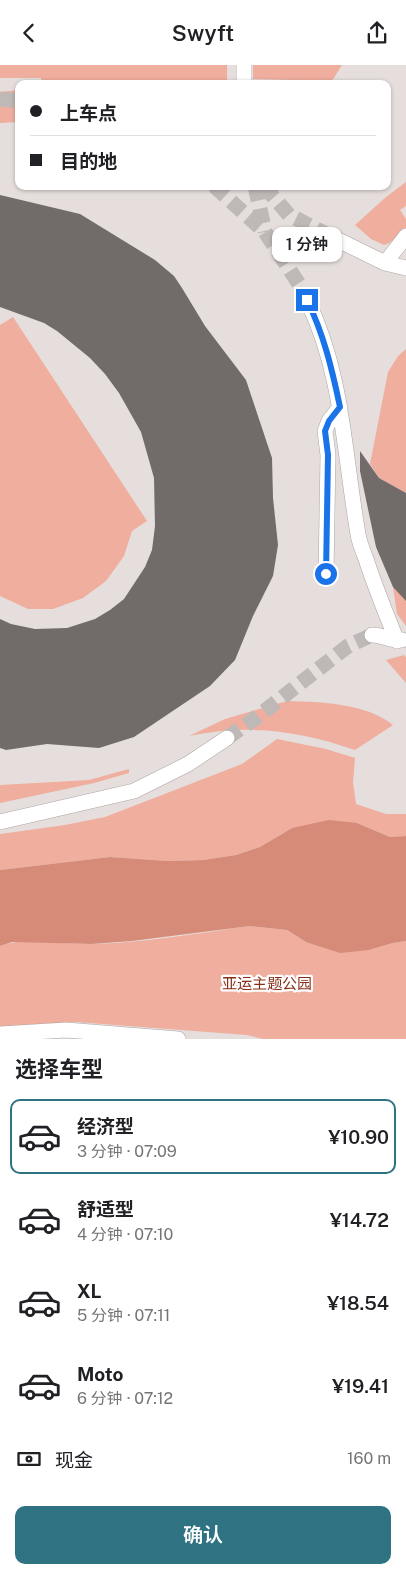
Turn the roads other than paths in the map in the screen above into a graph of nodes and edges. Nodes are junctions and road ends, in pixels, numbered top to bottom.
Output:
1 (244, 65) edge
2 (244, 80) edge
3 (330, 236) tunnel mouth
4 (406, 236) edge
5 (385, 263) junction
6 (406, 269) edge
7 (307, 300) tunnel mouth
8 (340, 407) junction
9 (326, 574) dead end
10 (372, 635) tunnel mouth
11 (402, 640) edge
12 (227, 738) tunnel mouth
13 (0, 822) edge
14 (0, 1034) edge
15 (178, 1039) edge

1 - 2 street
3 - 5 street
4 - 5 street
5 - 6 street
7 - 8 street
8 - 9 street
8 - 11 street
10 - 11 street
12 - 13 street
14 - 15 street

